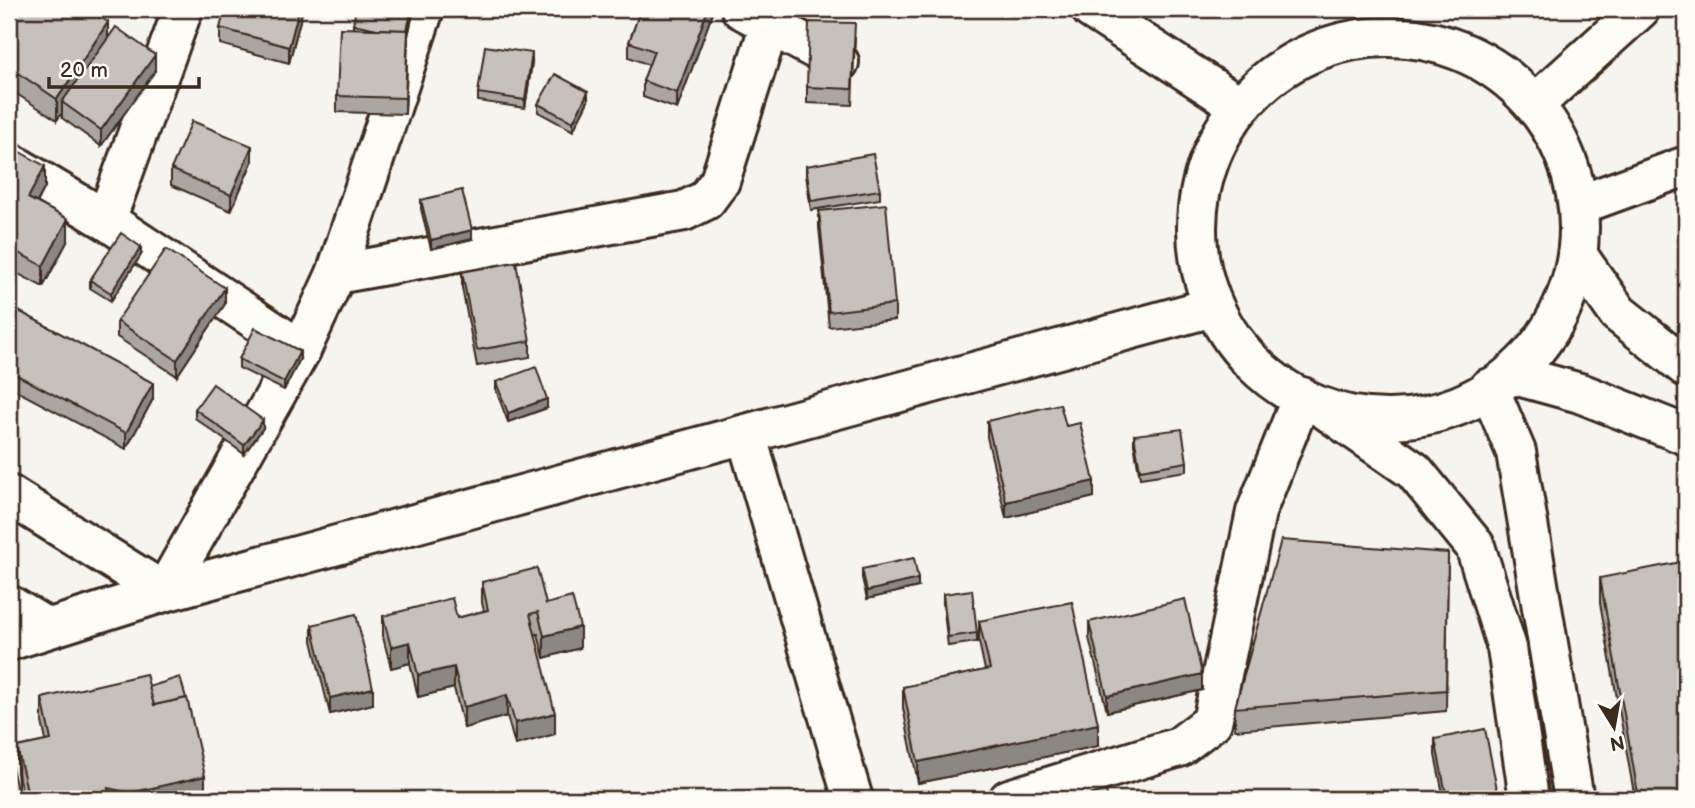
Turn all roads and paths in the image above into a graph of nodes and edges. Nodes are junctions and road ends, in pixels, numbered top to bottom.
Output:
1 (183, 9) edge
2 (424, 9) edge
3 (1091, 9) edge
4 (1640, 9) edge
5 (755, 16) edge
6 (1383, 23) edge
7 (839, 61) edge
8 (1535, 104) junction
9 (1240, 106) junction
10 (9, 162) edge
11 (1686, 166) edge
12 (1579, 205) junction
13 (106, 220) junction
14 (1578, 256) junction
15 (336, 274) junction
16 (1213, 307) junction
17 (301, 350) junction
18 (1686, 367) edge
19 (1500, 381) junction
20 (1313, 403) junction
21 (746, 434) junction
22 (1686, 435) edge
23 (9, 495) edge
24 (164, 592) junction
25 (9, 605) edge
26 (47, 628) junction
27 (9, 641) edge
28 (853, 799) edge
29 (1009, 799) edge
30 (1529, 799) edge
31 (1574, 799) edge

1 - 13 main road
2 - 15 main road
3 - 9 main road
4 - 8 main road
5 - 7 main road
5 - 15 main road
6 - 8 main road
6 - 9 main road
8 - 12 main road
9 - 16 main road
10 - 13 main road
11 - 12 main road
12 - 14 main road
13 - 17 main road
14 - 18 main road
14 - 19 main road
15 - 17 main road
16 - 20 main road
16 - 21 main road
17 - 24 main road
19 - 20 main road
19 - 22 main road
19 - 31 main road
20 - 29 main road
20 - 30 main road
21 - 24 main road
21 - 28 main road
23 - 24 main road
24 - 26 main road
25 - 26 main road
26 - 27 main road

